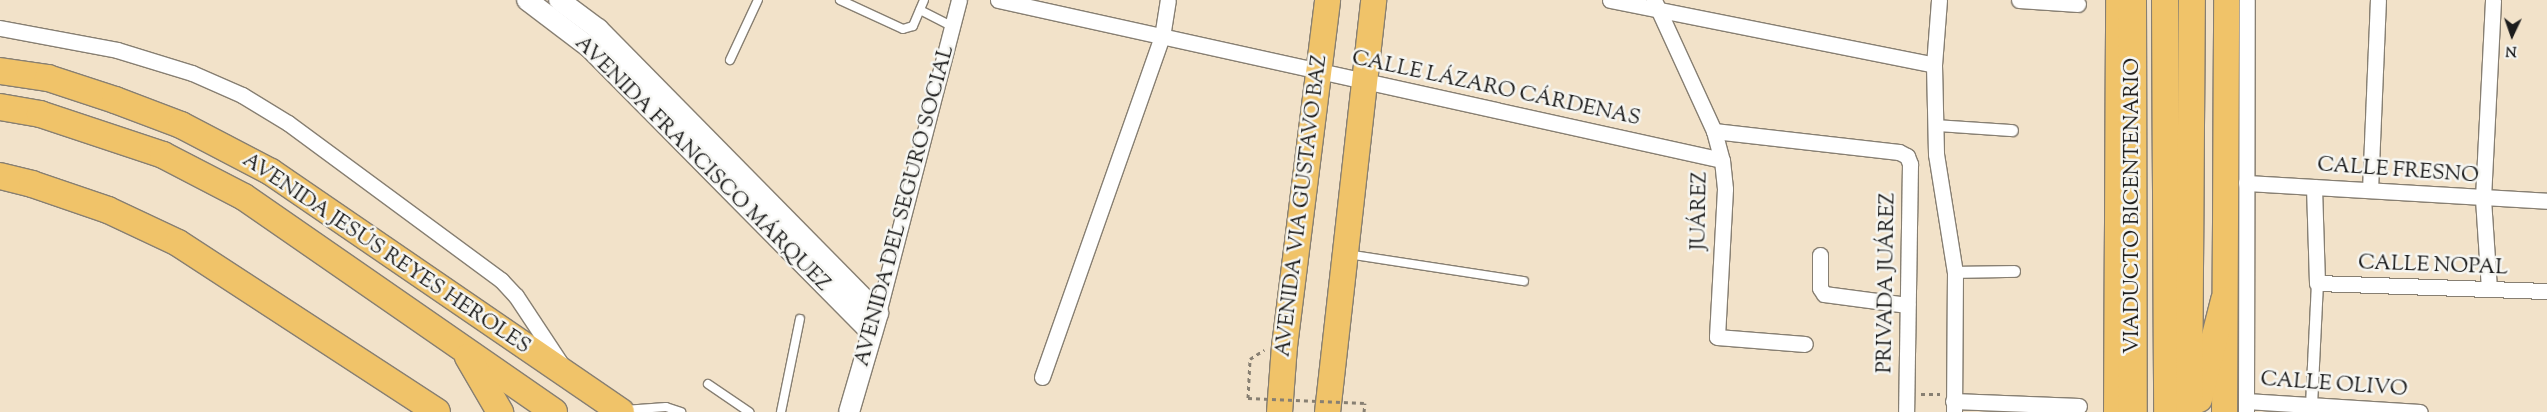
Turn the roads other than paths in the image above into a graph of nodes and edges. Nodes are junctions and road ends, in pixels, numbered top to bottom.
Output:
1 (559, 0) edge
2 (758, 0) edge
3 (840, 0) edge
4 (924, 0) edge
5 (959, 0) edge
6 (998, 0) edge
7 (1168, 0) edge
8 (1327, 0) edge
9 (1374, 0) edge
10 (1610, 0) edge
11 (1939, 0) edge
12 (2028, 0) edge
13 (2118, 0) edge
14 (2132, 0) edge
15 (2165, 0) edge
16 (2192, 0) edge
17 (2226, 0) edge
18 (2247, 0) edge
19 (2378, 0) edge
20 (2493, 0) edge
21 (532, 2) edge
22 (2078, 4) dead end
23 (1656, 5) edge
24 (920, 10) junction
25 (952, 26) junction
26 (0, 28) edge
27 (1162, 37) junction
28 (730, 60) dead end
29 (1934, 65) junction
30 (0, 71) edge
31 (1318, 72) junction
32 (1366, 82) junction
33 (0, 107) edge
34 (1936, 125) junction
35 (2012, 130) dead end
36 (1714, 131) junction
37 (1722, 160) junction
38 (0, 176) edge
39 (2246, 183) junction
40 (2314, 187) junction
41 (2370, 190) junction
42 (2484, 198) junction
43 (2547, 201) edge
44 (1346, 254) junction
45 (1820, 255) dead end
46 (2014, 271) dead end
47 (1955, 272) junction
48 (1524, 281) dead end
49 (2318, 283) junction
50 (2489, 289) junction
51 (2547, 291) edge
52 (2224, 300) junction
53 (1908, 305) junction
54 (878, 313) junction
55 (800, 319) dead end
56 (872, 333) junction
57 (1805, 344) dead end
58 (464, 350) junction
59 (1042, 377) dead end
60 (570, 378) junction
61 (708, 384) dead end
62 (1953, 406) edge
63 (2080, 406) dead end
64 (2246, 406) edge
65 (2311, 409) edge
66 (2352, 410) edge
67 (620, 411) edge
68 (438, 412) edge
69 (500, 412) edge
70 (554, 412) edge
71 (681, 412) edge
72 (749, 412) edge
73 (780, 412) edge
74 (849, 412) edge
75 (1279, 412) edge
76 (1327, 412) edge
77 (1906, 412) edge
78 (2116, 412) edge
79 (2133, 412) edge
80 (2167, 412) edge
81 (2189, 412) edge
82 (2196, 412) edge
83 (2224, 412) edge
84 (2420, 412) edge

1 - 54 street, AVENIDA FRANCISCO MÁRQUEZ
2 - 28 lane
3 - 24 lane
4 - 24 lane
5 - 25 street, AVENIDA DEL SEGURO SOCIAL
6 - 27 street, CALLE LÁZARO CÁRDENAS
7 - 27 street
8 - 31 main road, AVENIDA VIA GUSTAVO BAZ
9 - 32 main road
10 - 23 street
11 - 29 street
12 - 22 street
13 - 78 main road
14 - 79 highway, VIADUCTO BICENTENARIO
15 - 80 highway
16 - 81 highway
17 - 52 main road
18 - 39 street
19 - 41 street
20 - 42 street
21 - 56 street, AVENIDA FRANCISCO MÁRQUEZ
23 - 29 street
23 - 36 street, JUÁREZ
24 - 25 lane
25 - 54 street, AVENIDA DEL SEGURO SOCIAL
26 - 60 street
27 - 31 street, CALLE LÁZARO CÁRDENAS
27 - 59 street
29 - 34 street
30 - 60 highway, AVENIDA JESÚS REYES HEROLES
31 - 32 street, CALLE LÁZARO CÁRDENAS
31 - 75 main road, AVENIDA VIA GUSTAVO BAZ
32 - 37 street, CALLE LÁZARO CÁRDENAS
32 - 44 main road
33 - 58 highway, AVENIDA JESÚS REYES HEROLES
34 - 35 street
34 - 47 street
36 - 37 street, JUÁREZ
36 - 53 street, PRIVADA JUÁREZ
37 - 57 street, JUÁREZ
38 - 68 highway
39 - 40 street, CALLE FRESNO
39 - 64 street
40 - 41 street, CALLE FRESNO
40 - 49 street
41 - 42 street, CALLE FRESNO
42 - 43 street, CALLE FRESNO
42 - 50 street
44 - 48 lane
44 - 76 main road
45 - 53 street
46 - 47 street
47 - 62 street
49 - 50 street, CALLE NOPAL
49 - 65 street
50 - 51 street, CALLE NOPAL
52 - 82 highway
52 - 83 main road
53 - 77 street, PRIVADA JUÁREZ
54 - 56 street, AVENIDA DEL SEGURO SOCIAL
55 - 73 lane
56 - 74 street, AVENIDA DEL SEGURO SOCIAL
58 - 69 highway
58 - 70 highway, AVENIDA JESÚS REYES HEROLES
60 - 67 highway, AVENIDA JESÚS REYES HEROLES
61 - 72 lane
62 - 63 street
64 - 65 street, CALLE OLIVO
65 - 66 street, CALLE OLIVO
66 - 84 street, CALLE OLIVO
67 - 71 lane

